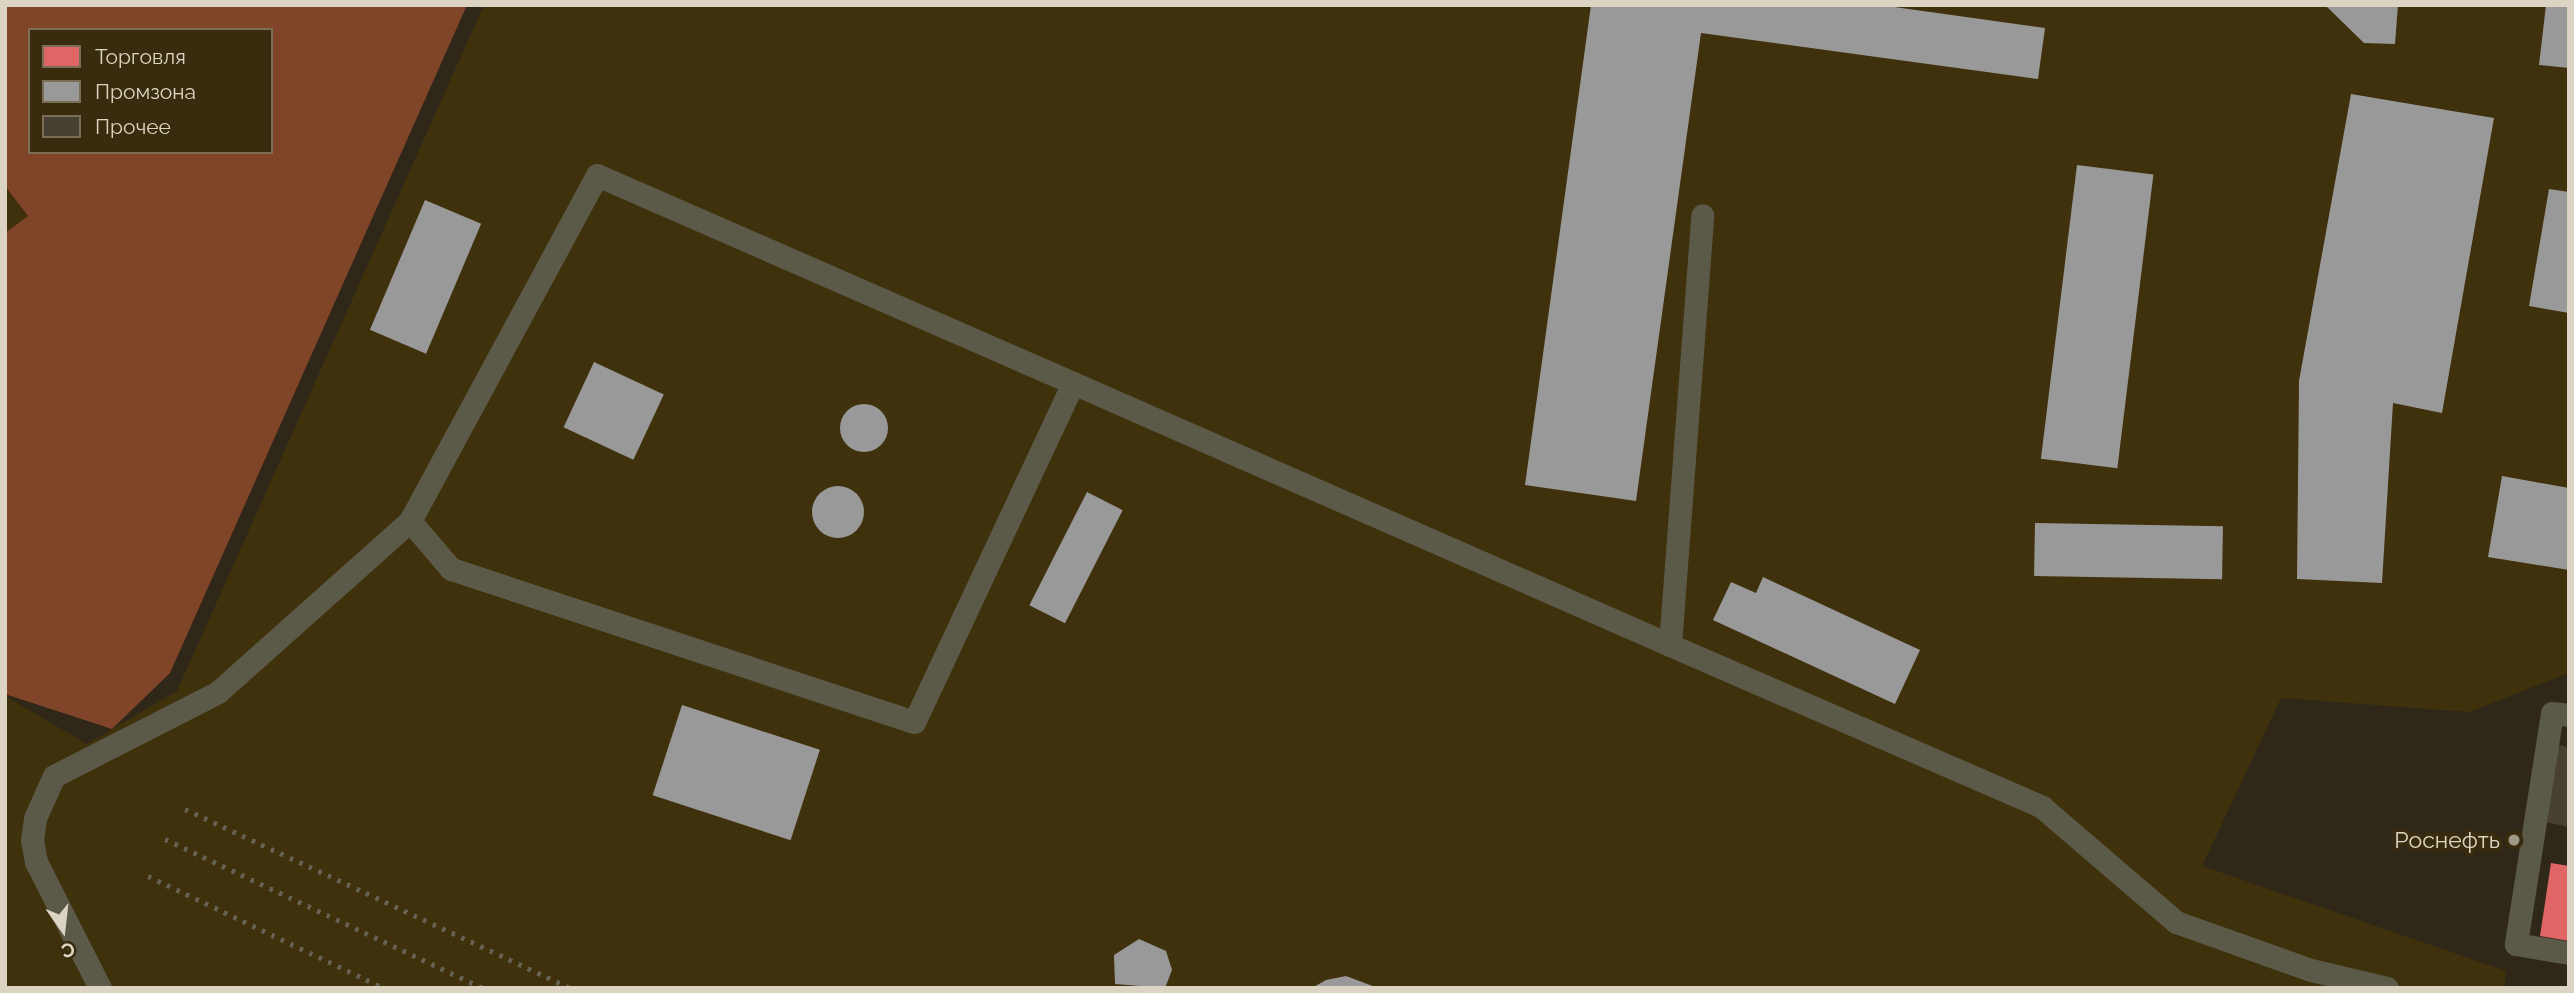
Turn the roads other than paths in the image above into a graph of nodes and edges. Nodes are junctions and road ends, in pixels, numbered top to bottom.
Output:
1 (1702, 215) dead end
2 (1073, 383) junction
3 (410, 521) junction
4 (1670, 645) junction
5 (2569, 715) edge
6 (2569, 953) edge
7 (100, 988) edge
8 (2387, 988) edge

1 - 4 lane
2 - 3 lane
2 - 3 lane
2 - 4 lane
3 - 7 lane
4 - 8 lane
5 - 6 lane

